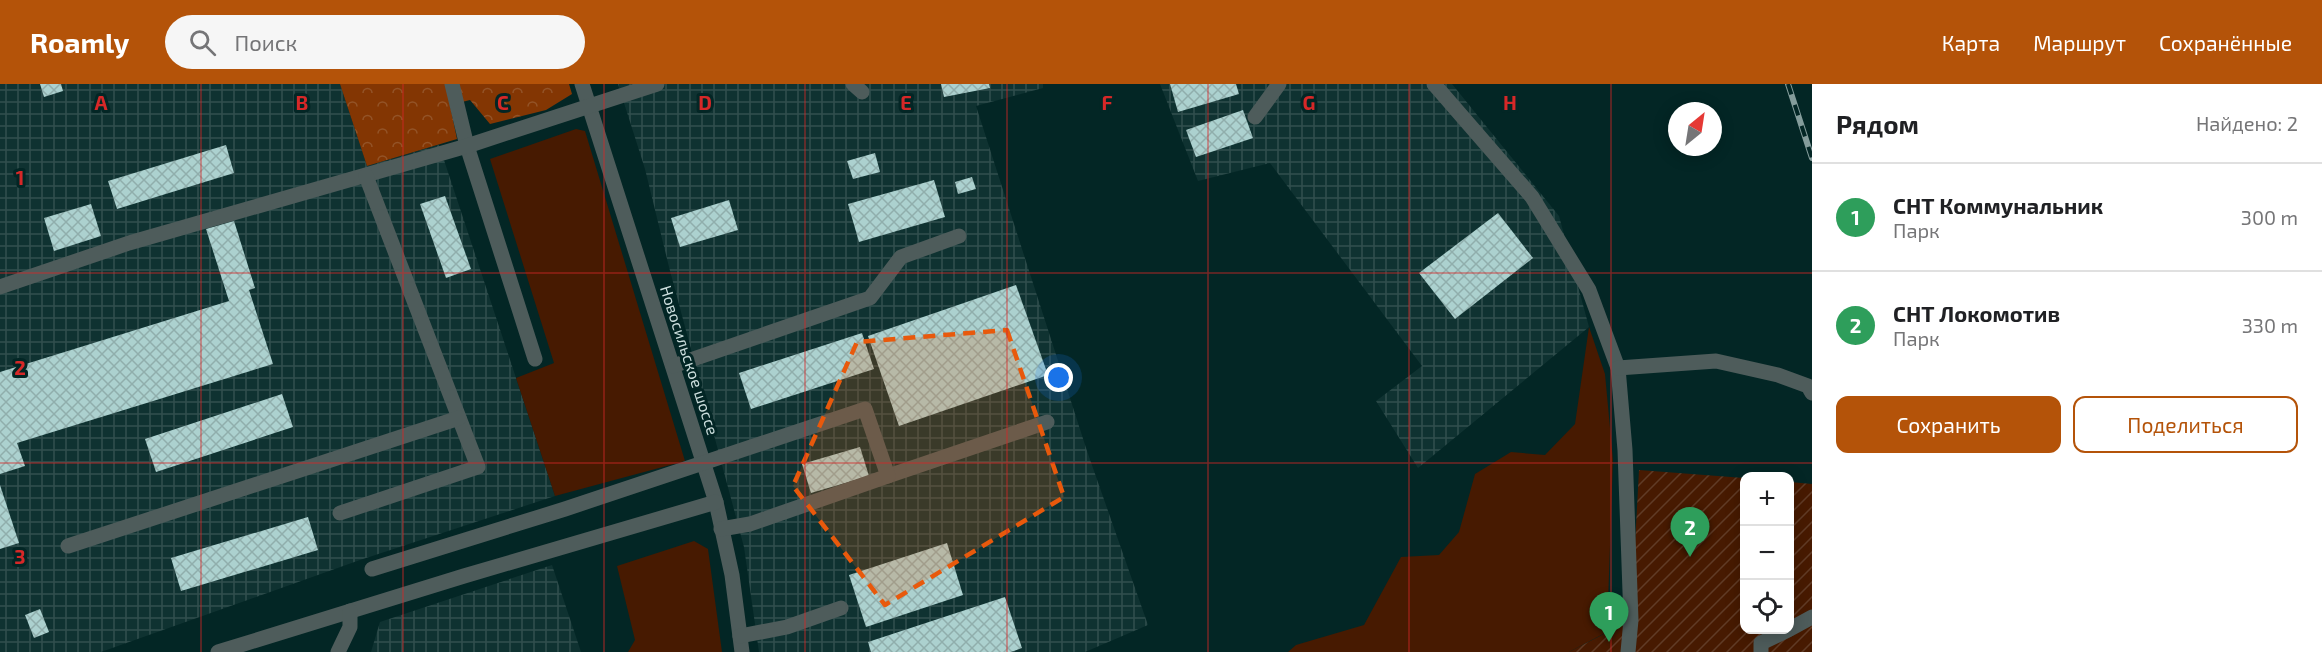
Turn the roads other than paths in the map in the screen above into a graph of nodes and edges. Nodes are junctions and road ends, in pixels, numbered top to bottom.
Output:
1 (452, 84) edge
2 (582, 84) edge
3 (657, 84) edge
4 (1279, 84) edge
5 (1434, 84) edge
6 (589, 106) junction
7 (1255, 117) dead end
8 (467, 146) junction
9 (366, 176) junction
10 (959, 236) dead end
11 (0, 287) edge
12 (535, 359) dead end
13 (672, 366) junction
14 (1618, 368) junction
15 (1812, 393) edge
16 (459, 418) junction
17 (1047, 422) dead end
18 (704, 462) junction
19 (888, 476) junction
20 (716, 502) junction
21 (340, 513) dead end
22 (722, 529) junction
23 (68, 546) dead end
24 (372, 569) dead end
25 (841, 608) dead end
26 (350, 611) junction
27 (1812, 617) edge
28 (1794, 626) edge
29 (1779, 634) edge
30 (740, 636) junction
31 (218, 652) edge
32 (338, 652) edge
33 (742, 652) edge
34 (1628, 652) edge
35 (1761, 652) edge

1 - 8 street
2 - 6 street, Новосильское шоссе
3 - 6 street
4 - 7 street
5 - 14 street
6 - 8 street
6 - 13 street, Новосильское шоссе
8 - 9 street
8 - 12 street
9 - 11 street
9 - 16 street
10 - 13 street
13 - 18 street, Новосильское шоссе
14 - 15 street
14 - 34 street
16 - 21 street
16 - 23 street
17 - 19 street
18 - 19 street
18 - 20 street, Новосильское шоссе
18 - 24 street
19 - 22 street
20 - 22 street, Новосильское шоссе
20 - 26 street
22 - 30 street, Новосильское шоссе
25 - 30 street
26 - 31 street
26 - 32 street
27 - 28 street
29 - 35 street
30 - 33 street, Новосильское шоссе

